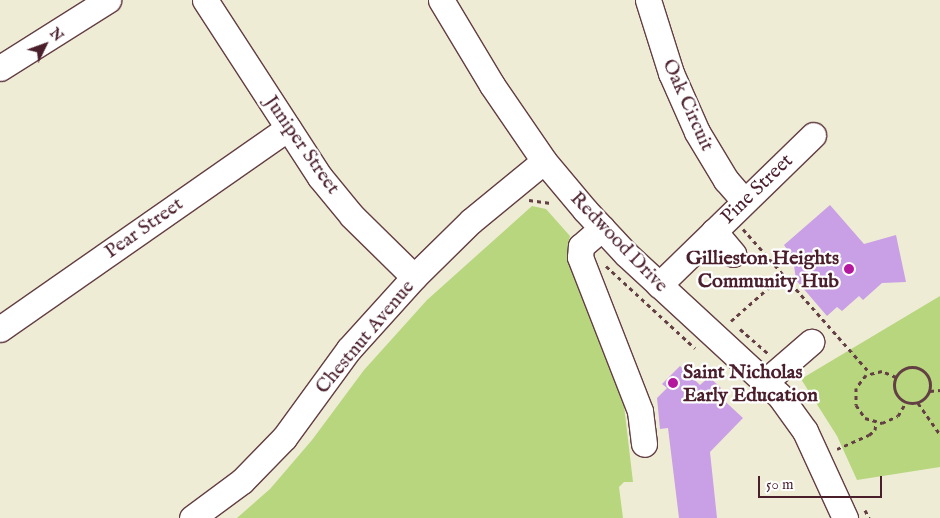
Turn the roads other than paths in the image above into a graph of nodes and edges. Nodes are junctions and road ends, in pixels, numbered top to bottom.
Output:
1 (108, 0) edge
2 (205, 0) edge
3 (441, 0) edge
4 (648, 0) edge
5 (0, 68) edge
6 (288, 128) junction
7 (813, 135) dead end
8 (544, 161) junction
9 (744, 201) junction
10 (602, 228) junction
11 (714, 231) junction
12 (733, 254) dead end
13 (414, 278) junction
14 (659, 286) junction
15 (0, 329) edge
16 (811, 342) dead end
17 (766, 381) junction
18 (644, 444) dead end
19 (192, 518) edge
20 (845, 518) edge

1 - 5 street
2 - 6 street, Juniper Street
3 - 8 street, Redwood Drive
4 - 9 street, Oak Circuit
6 - 13 street, Juniper Street
6 - 15 street, Pear Street
7 - 9 street, Pine Street
8 - 10 street, Redwood Drive
8 - 13 street, Chestnut Avenue
9 - 11 street, Pine Street
10 - 14 street, Redwood Drive
10 - 18 street
11 - 12 street
11 - 14 street, Pine Street
13 - 19 street, Chestnut Avenue
14 - 17 street, Redwood Drive
16 - 17 street
17 - 20 street, Redwood Drive

